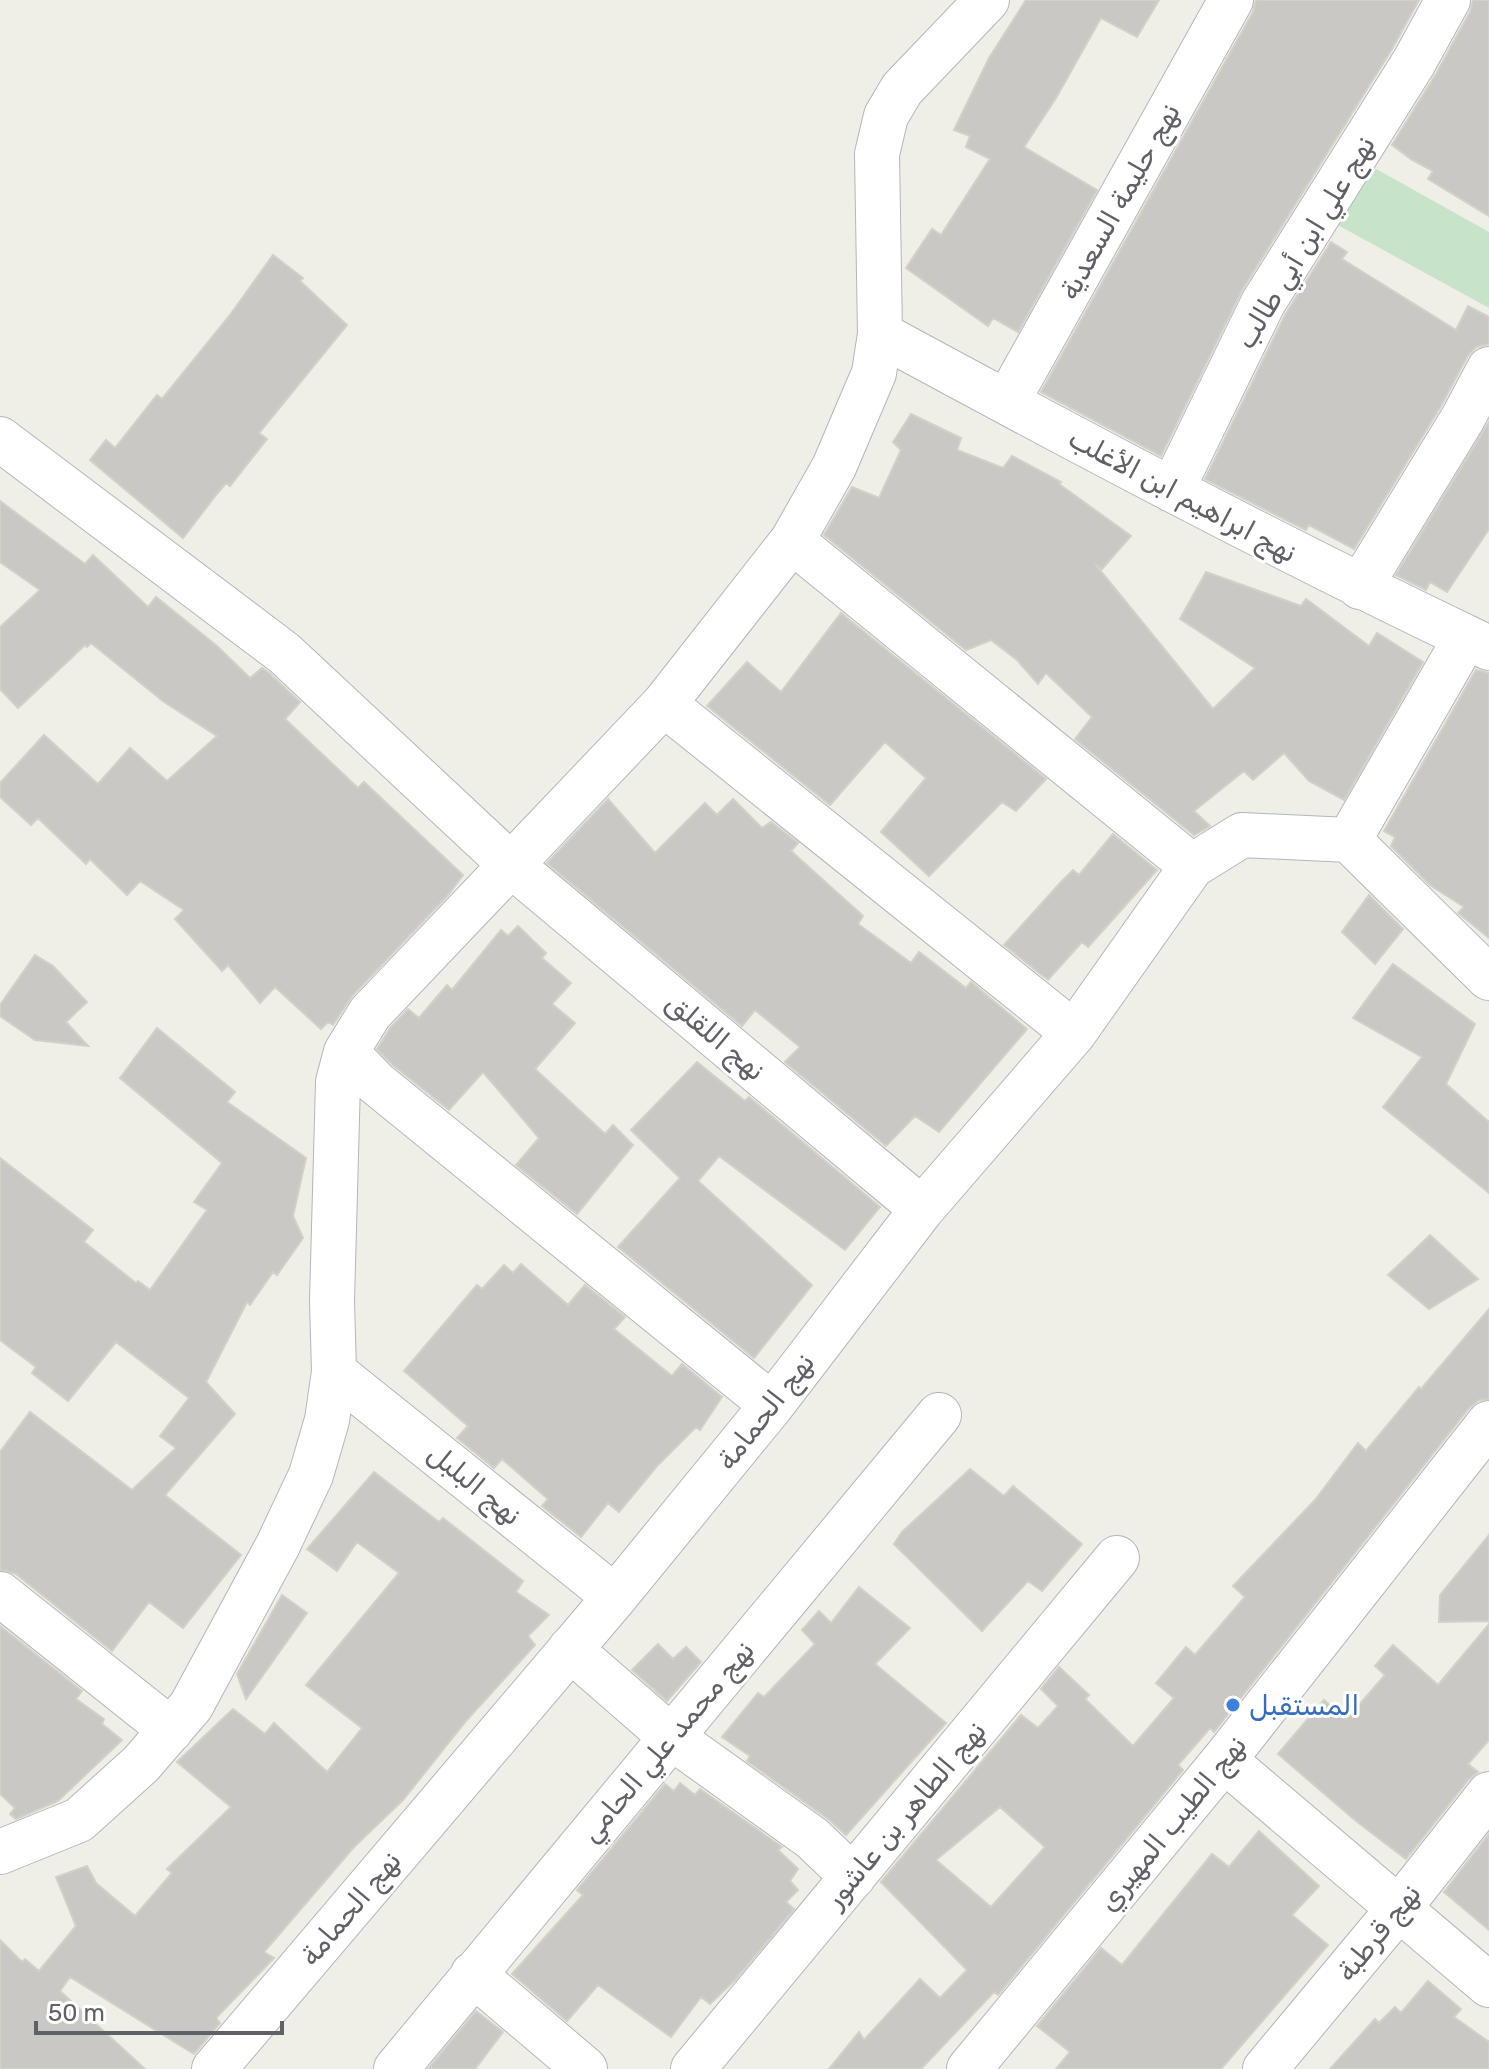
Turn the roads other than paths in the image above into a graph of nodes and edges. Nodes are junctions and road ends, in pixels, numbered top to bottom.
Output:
1 (987, 0) edge
2 (1231, 0) edge
3 (1448, 0) edge
4 (880, 334) junction
5 (1489, 369) edge
6 (1007, 402) junction
7 (0, 439) edge
8 (1172, 490) junction
9 (792, 541) junction
10 (1360, 587) junction
11 (1478, 643) edge
12 (664, 704) junction
13 (1349, 840) junction
14 (510, 864) junction
15 (1192, 866) junction
16 (1488, 974) edge
17 (1074, 1033) junction
18 (346, 1052) junction
19 (922, 1209) junction
20 (334, 1372) junction
21 (772, 1405) junction
22 (939, 1415) dead end
23 (1489, 1423) edge
24 (1117, 1558) dead end
25 (0, 1594) edge
26 (615, 1597) junction
27 (570, 1649) junction
28 (171, 1730) junction
29 (671, 1737) junction
30 (1224, 1760) junction
31 (1489, 1794) edge
32 (0, 1852) edge
33 (853, 1877) junction
34 (1400, 1907) junction
35 (473, 1974) junction
36 (1489, 1985) edge
37 (214, 2069) edge
38 (396, 2069) edge
39 (585, 2069) edge
40 (693, 2069) edge
41 (969, 2069) edge
42 (1265, 2069) edge

1 - 4 street
2 - 6 street, نهج حليمة السعدية
3 - 8 street, نهج علي ابن أبي طالب
4 - 6 street, نهج ابراهيم ابن الأغلب
4 - 9 street
5 - 10 street
6 - 8 street, نهج ابراهيم ابن الأغلب
7 - 14 street, نهج اللقلق
8 - 10 street, نهج ابراهيم ابن الأغلب
9 - 12 street
9 - 15 street
10 - 11 street, نهج ابراهيم ابن الأغلب
11 - 13 street
12 - 14 street
12 - 17 street
13 - 15 street, نهج الحمامة
13 - 16 street
14 - 18 street
14 - 19 street, نهج اللقلق
15 - 17 street, نهج الحمامة
17 - 19 street, نهج الحمامة
18 - 20 street
18 - 21 street
19 - 21 street, نهج الحمامة
20 - 26 street, نهج البلبل
20 - 28 street
21 - 26 street, نهج الحمامة
22 - 29 street, نهج محمد علي الحامي
23 - 30 street, نهج الطيب المهيري
24 - 33 street, نهج الطاهر بن عاشور
25 - 28 street
26 - 27 street, نهج الحمامة
27 - 29 street
27 - 37 street, نهج الحمامة
28 - 32 street
29 - 33 street
29 - 35 street, نهج محمد علي الحامي
30 - 34 street
30 - 41 street, نهج الطيب المهيري
31 - 34 street, نهج قرطبة
33 - 40 street, نهج الطاهر بن عاشور
34 - 36 street
34 - 42 street, نهج قرطبة
35 - 38 street, نهج محمد علي الحامي
35 - 39 street

